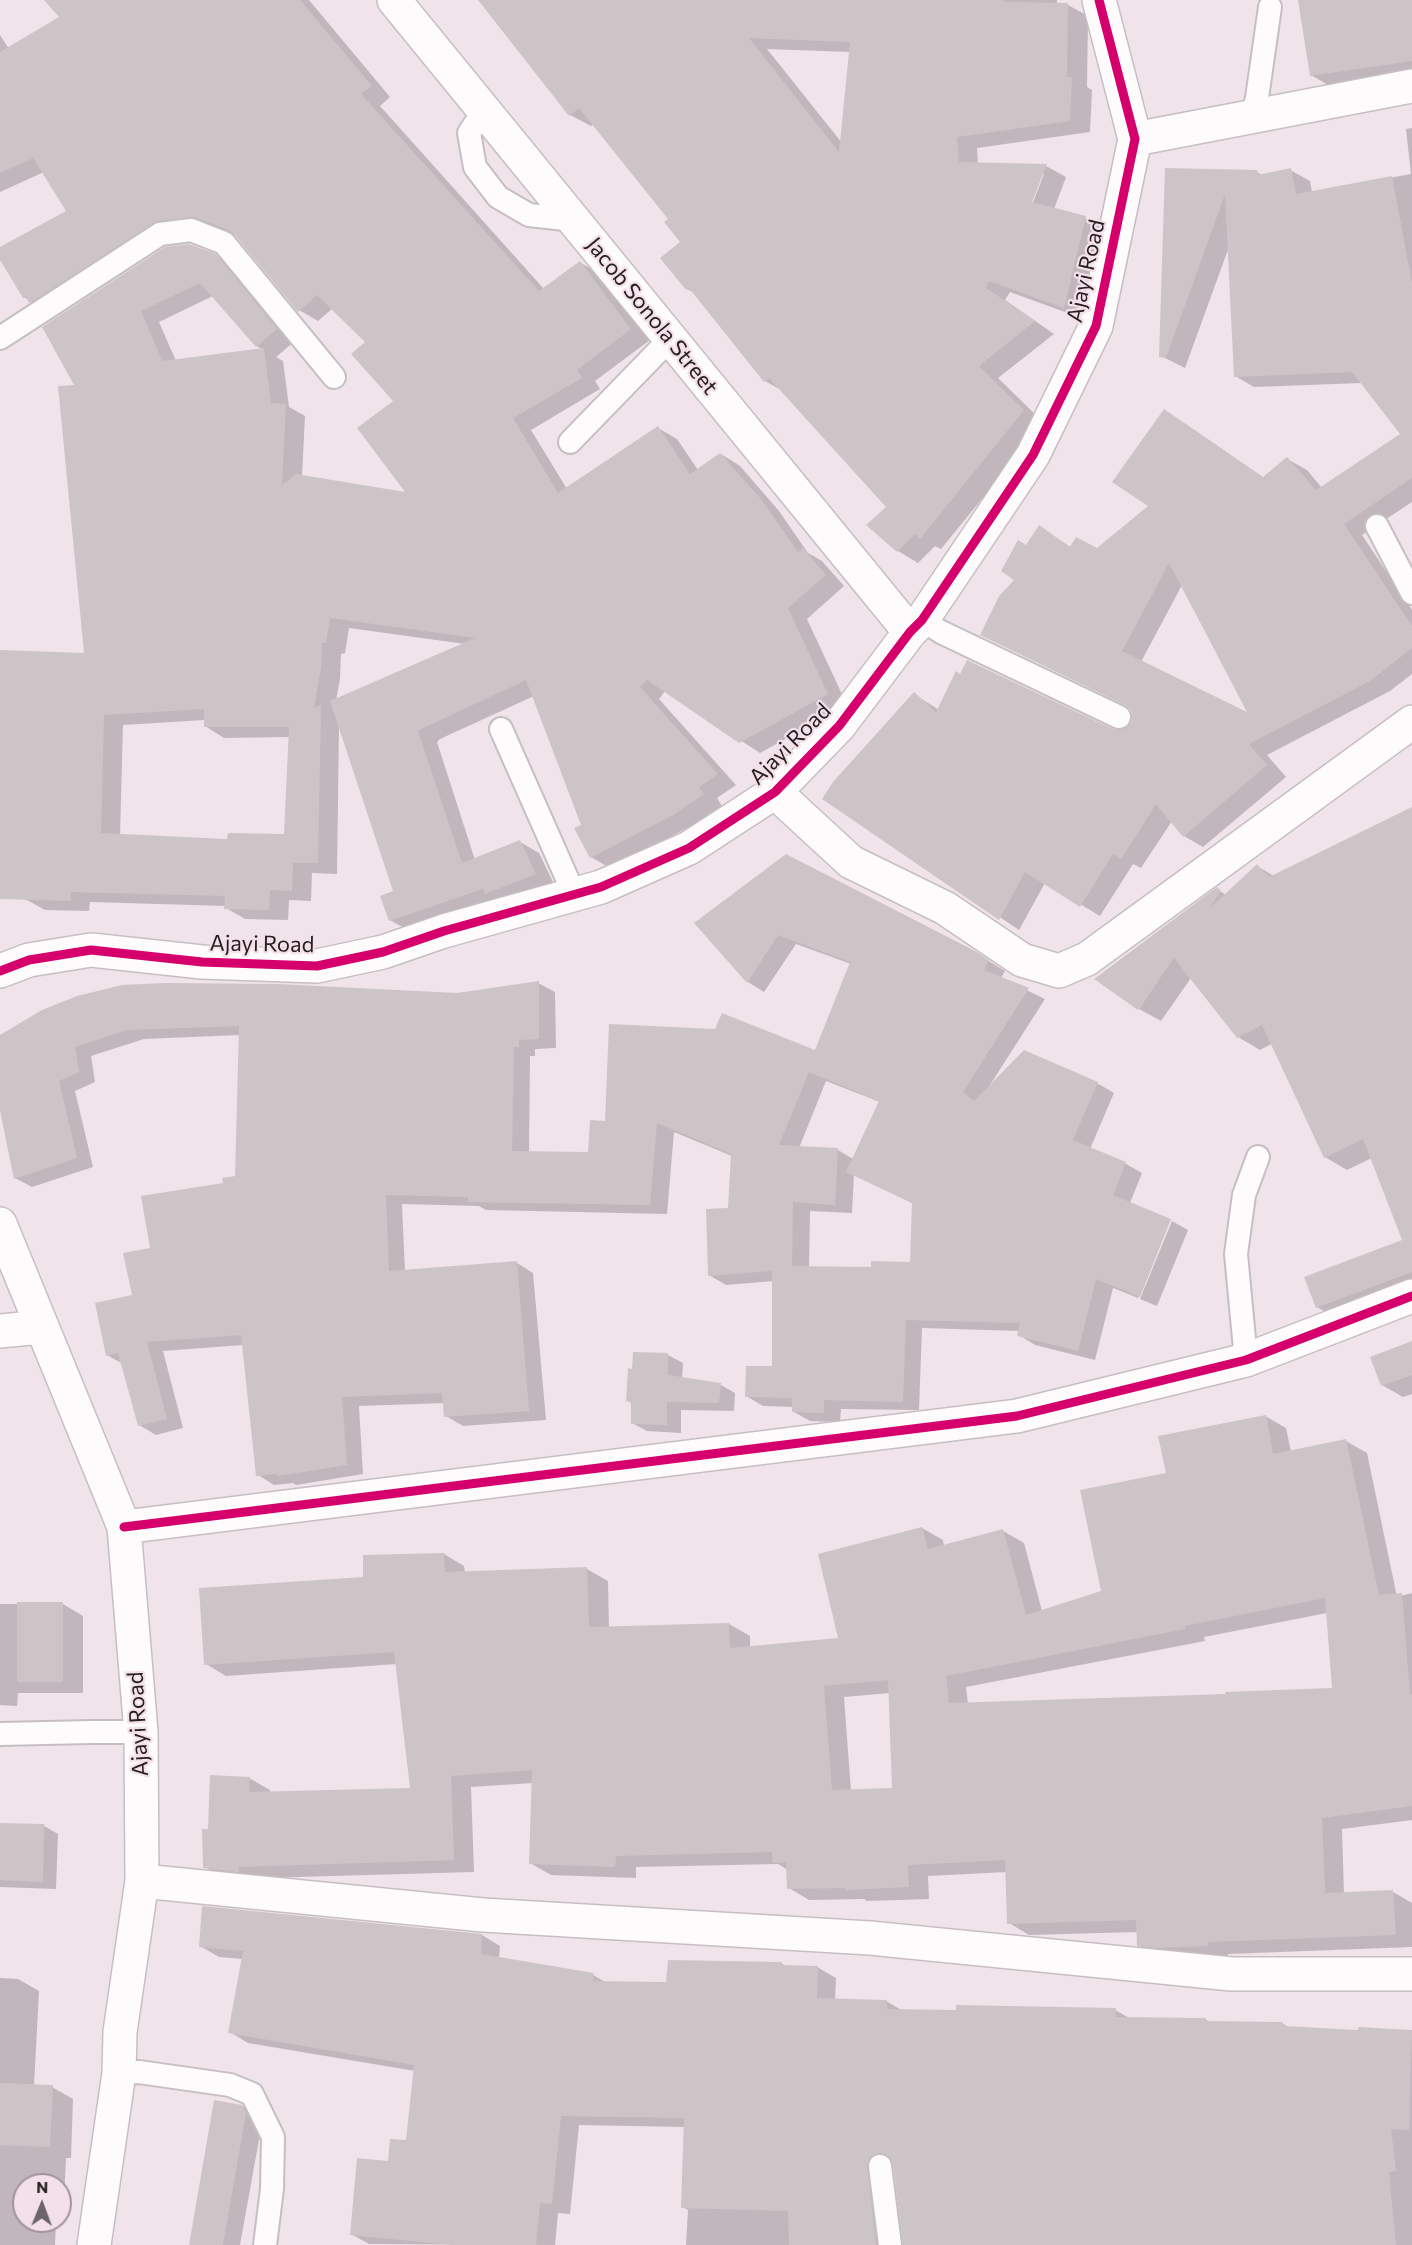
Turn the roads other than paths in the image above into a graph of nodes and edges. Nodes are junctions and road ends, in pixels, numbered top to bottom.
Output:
1 (394, 0) edge
2 (1099, 0) edge
3 (1270, 7) dead end
4 (1412, 86) edge
5 (484, 110) junction
6 (1252, 116) junction
7 (1135, 139) junction
8 (574, 220) junction
9 (0, 338) edge
10 (670, 338) junction
11 (334, 377) dead end
12 (570, 442) dead end
13 (1377, 526) dead end
14 (1412, 593) edge
15 (916, 626) junction
16 (1119, 717) dead end
17 (1412, 722) edge
18 (501, 729) dead end
19 (775, 792) junction
20 (574, 894) junction
21 (0, 971) edge
22 (1258, 1157) dead end
23 (0, 1224) edge
24 (1412, 1296) edge
25 (41, 1327) junction
26 (0, 1330) edge
27 (1246, 1360) junction
28 (124, 1527) junction
29 (141, 1732) junction
30 (0, 1734) edge
31 (142, 1881) junction
32 (1412, 1974) edge
33 (119, 2073) junction
34 (880, 2166) dead end
35 (94, 2245) edge
36 (265, 2245) edge
37 (890, 2245) edge

1 - 5 street, Jacob Sonola Street
2 - 7 street, Ajayi Road
3 - 6 lane
4 - 6 street
5 - 8 street, Jacob Sonola Street
5 - 8 lane
6 - 7 street
7 - 15 street, Ajayi Road
8 - 10 street, Jacob Sonola Street
9 - 11 lane
10 - 12 lane
10 - 15 street, Jacob Sonola Street
13 - 14 lane
15 - 16 lane
15 - 19 street, Ajayi Road
17 - 19 street
18 - 20 lane
19 - 20 street, Ajayi Road
20 - 21 street, Ajayi Road
22 - 27 lane
23 - 25 street, Ajayi Road
24 - 27 street
25 - 26 street
25 - 28 street, Ajayi Road
27 - 28 street
28 - 29 street, Ajayi Road
29 - 30 lane
29 - 31 street, Ajayi Road
31 - 32 street
31 - 33 street, Ajayi Road
33 - 35 street, Ajayi Road
33 - 36 lane
34 - 37 lane

